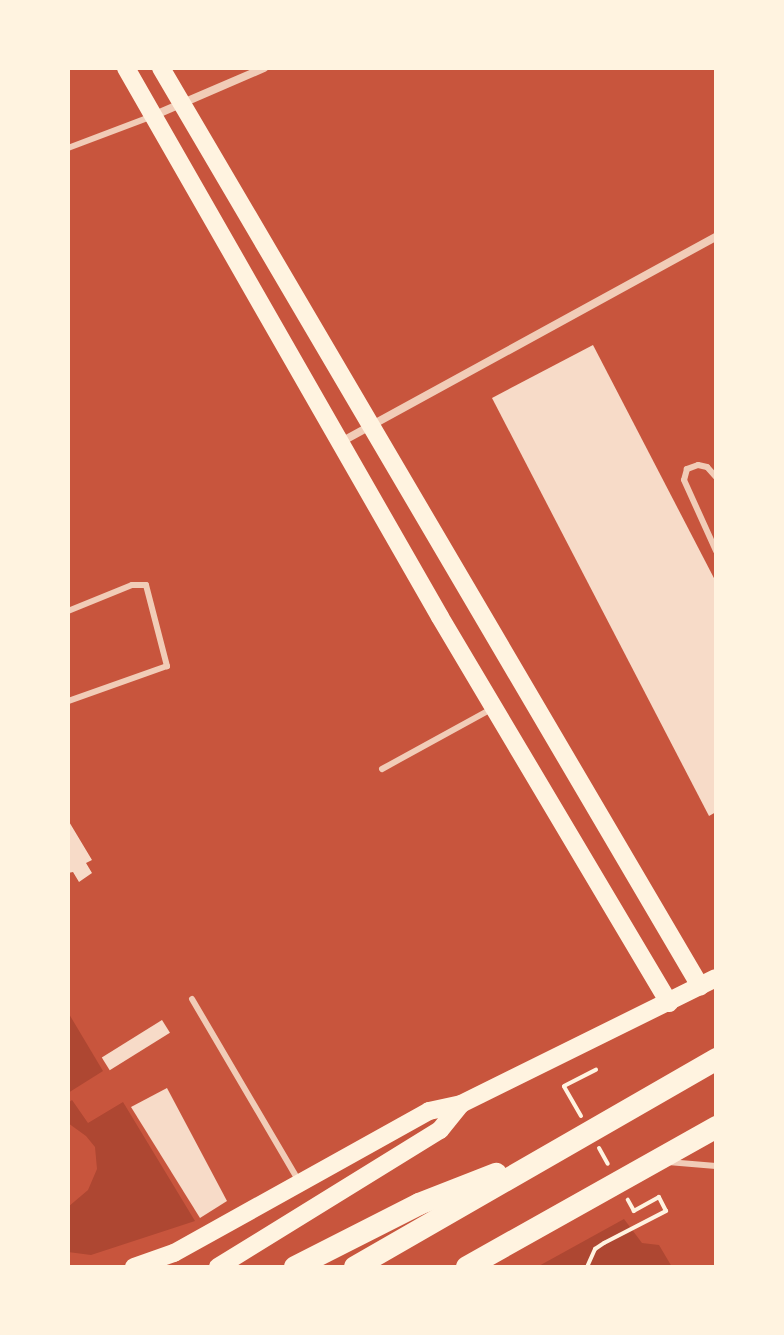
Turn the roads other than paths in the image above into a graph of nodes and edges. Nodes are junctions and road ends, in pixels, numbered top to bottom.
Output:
1 (126, 68) edge
2 (161, 68) edge
3 (264, 68) edge
4 (182, 104) junction
5 (153, 115) junction
6 (68, 148) edge
7 (716, 237) edge
8 (370, 426) junction
9 (340, 443) junction
10 (716, 477) edge
11 (716, 551) edge
12 (68, 611) edge
13 (68, 701) edge
14 (494, 707) junction
15 (382, 769) dead end
16 (708, 982) edge
17 (192, 999) dead end
18 (669, 1003) junction
19 (716, 1059) edge
20 (461, 1104) junction
21 (716, 1127) edge
22 (543, 1159) junction
23 (657, 1161) junction
24 (716, 1166) edge
25 (300, 1183) junction
26 (134, 1267) edge
27 (218, 1267) edge
28 (295, 1267) edge
29 (355, 1267) edge
30 (467, 1267) edge

1 - 5 main road
2 - 4 main road
3 - 4 street
4 - 5 street
4 - 8 main road
5 - 6 lane
5 - 9 main road
7 - 8 street
8 - 9 street
8 - 16 main road
9 - 14 main road
10 - 11 lane
12 - 13 lane
14 - 15 lane
14 - 18 main road
16 - 18 main road
17 - 25 lane
18 - 20 main road
19 - 22 highway
20 - 25 main road
20 - 27 main road
21 - 23 highway
22 - 28 highway
22 - 29 highway
23 - 24 lane
23 - 30 highway
25 - 26 main road

